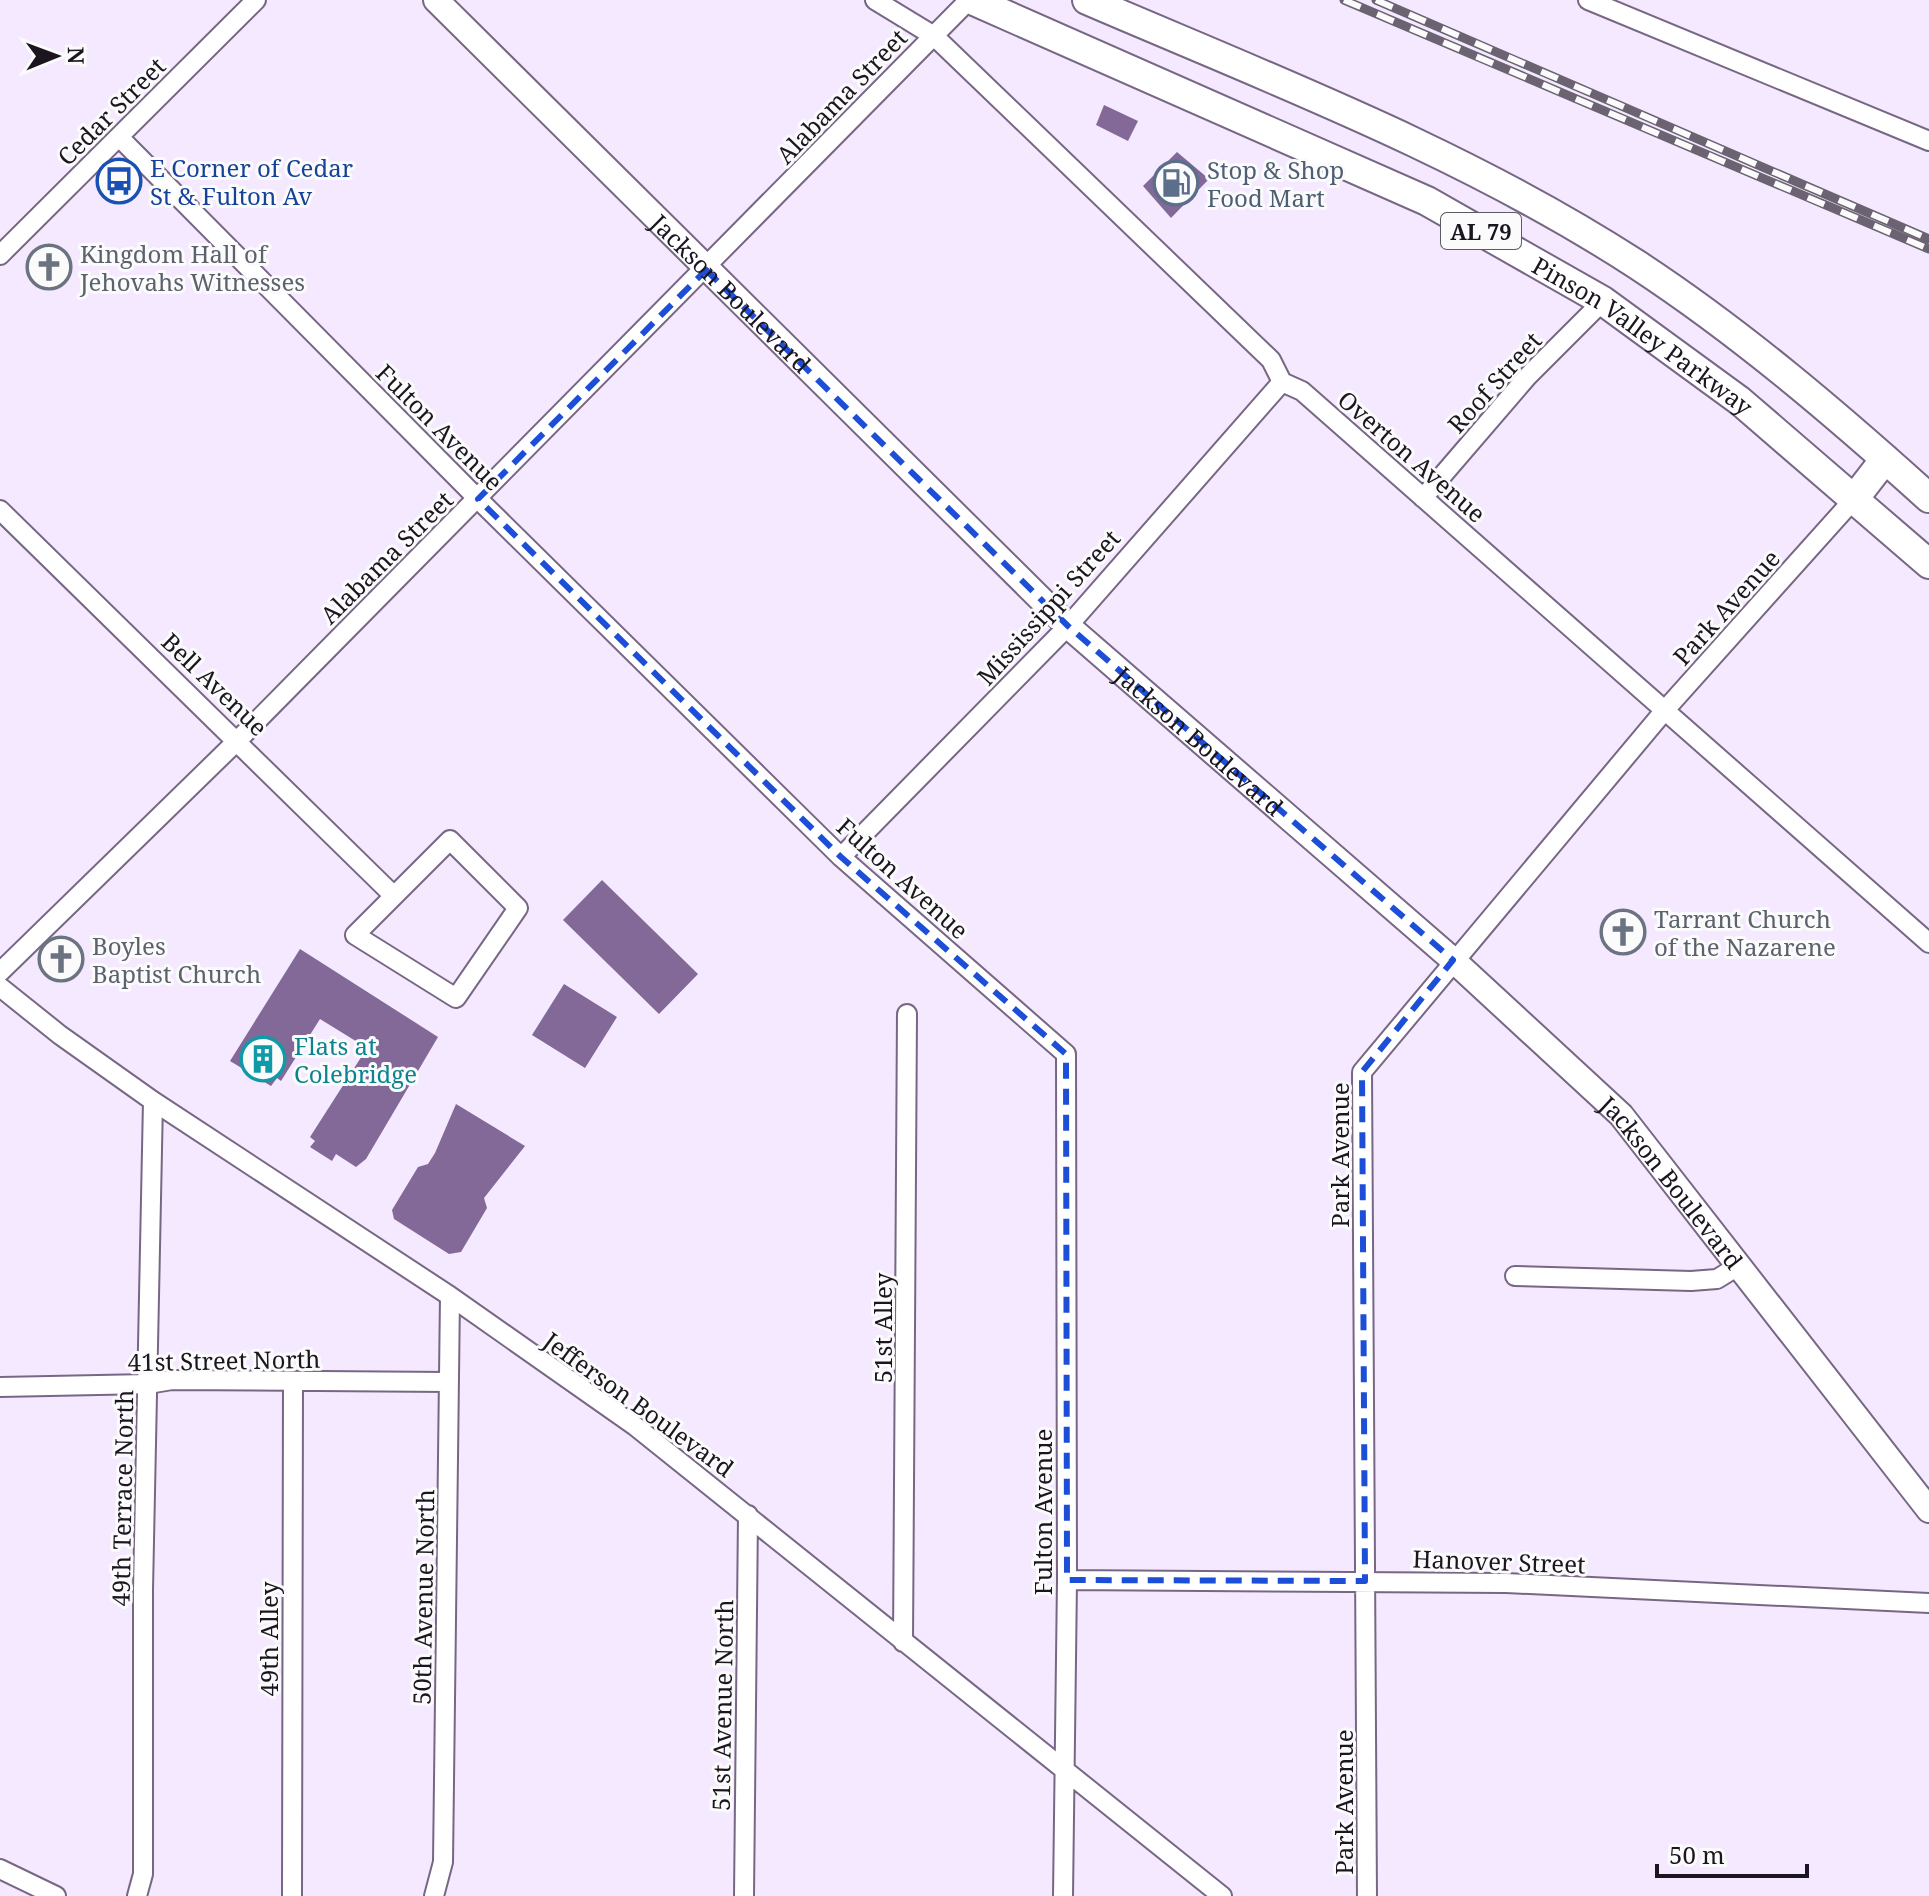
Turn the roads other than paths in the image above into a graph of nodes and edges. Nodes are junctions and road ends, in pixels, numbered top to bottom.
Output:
1 (256, 0) edge
2 (436, 0) edge
3 (875, 0) edge
4 (970, 0) edge
5 (1087, 0) edge
6 (1588, 0) edge
7 (934, 36) junction
8 (119, 137) junction
9 (1929, 141) edge
10 (0, 255) edge
11 (706, 270) junction
12 (1603, 301) junction
13 (1282, 382) junction
14 (1885, 459) junction
15 (1423, 498) junction
16 (1929, 498) edge
17 (478, 499) junction
18 (1854, 499) junction
19 (0, 510) edge
20 (1929, 564) edge
21 (1068, 626) junction
22 (1665, 710) junction
23 (238, 740) junction
24 (841, 857) junction
25 (393, 895) junction
26 (1929, 943) edge
27 (1453, 960) junction
28 (0, 972) edge
29 (0, 987) edge
30 (907, 1014) dead end
31 (153, 1101) junction
32 (1738, 1266) junction
33 (1515, 1276) dead end
34 (450, 1296) junction
35 (448, 1382) junction
36 (293, 1383) junction
37 (148, 1384) junction
38 (0, 1387) edge
39 (1929, 1510) edge
40 (748, 1515) junction
41 (1067, 1580) junction
42 (1365, 1581) junction
43 (1929, 1603) edge
44 (903, 1642) junction
45 (1064, 1767) junction
46 (0, 1869) edge
47 (56, 1896) edge
48 (137, 1896) edge
49 (292, 1896) edge
50 (434, 1896) edge
51 (744, 1896) edge
52 (1063, 1896) edge
53 (1222, 1896) edge
54 (1367, 1896) edge

1 - 8 street, Cedar Street
2 - 11 street, Jackson Boulevard
3 - 7 street, Overton Avenue
4 - 7 street, Alabama Street
4 - 12 main road, Pinson Valley Parkway / AL 79
5 - 14 main road, Pinson Valley Parkway / AL 79
6 - 9 street
7 - 11 street, Alabama Street
7 - 13 street, Overton Avenue
8 - 10 street, Cedar Street
8 - 17 street, Fulton Avenue
11 - 17 street, Alabama Street
11 - 21 street, Jackson Boulevard
12 - 15 street, Roof Street
12 - 18 main road, Pinson Valley Parkway / AL 79
13 - 15 street, Overton Avenue
13 - 21 street, Mississippi Street
14 - 16 main road, Pinson Valley Parkway / AL 79
14 - 18 main road
15 - 22 street, Overton Avenue
17 - 23 street, Alabama Street
17 - 24 street, Fulton Avenue
18 - 20 main road, Pinson Valley Parkway / AL 79
18 - 22 street, Park Avenue
19 - 23 street, Bell Avenue
21 - 24 street, Mississippi Street
21 - 27 street, Jackson Boulevard
22 - 26 street, Overton Avenue
22 - 27 street, Park Avenue
23 - 25 street, Bell Avenue
23 - 28 street, Alabama Street
24 - 41 street, Fulton Avenue
25 - 25 street
27 - 32 street, Jackson Boulevard
27 - 42 street, Park Avenue
29 - 31 street, Jefferson Boulevard
30 - 44 street, 51st Alley
31 - 34 street, Jefferson Boulevard
31 - 37 street, 49th Terrace North
32 - 33 street
32 - 39 street, Jackson Boulevard
34 - 35 street, 50th Avenue North
34 - 40 street, Jefferson Boulevard
35 - 36 street, 41st Street North
35 - 50 street, 50th Avenue North
36 - 37 street, 41st Street North
36 - 49 street, 49th Alley
37 - 38 street, 41st Street North
37 - 48 street, 49th Terrace North
40 - 44 street, Jefferson Boulevard
40 - 51 street, 51st Avenue North
41 - 42 street, Hanover Street
41 - 45 street, Fulton Avenue
42 - 43 street, Hanover Street
42 - 54 street, Park Avenue
44 - 45 street, Jefferson Boulevard
45 - 52 street, Fulton Avenue
45 - 53 street, Jefferson Boulevard
46 - 47 street

